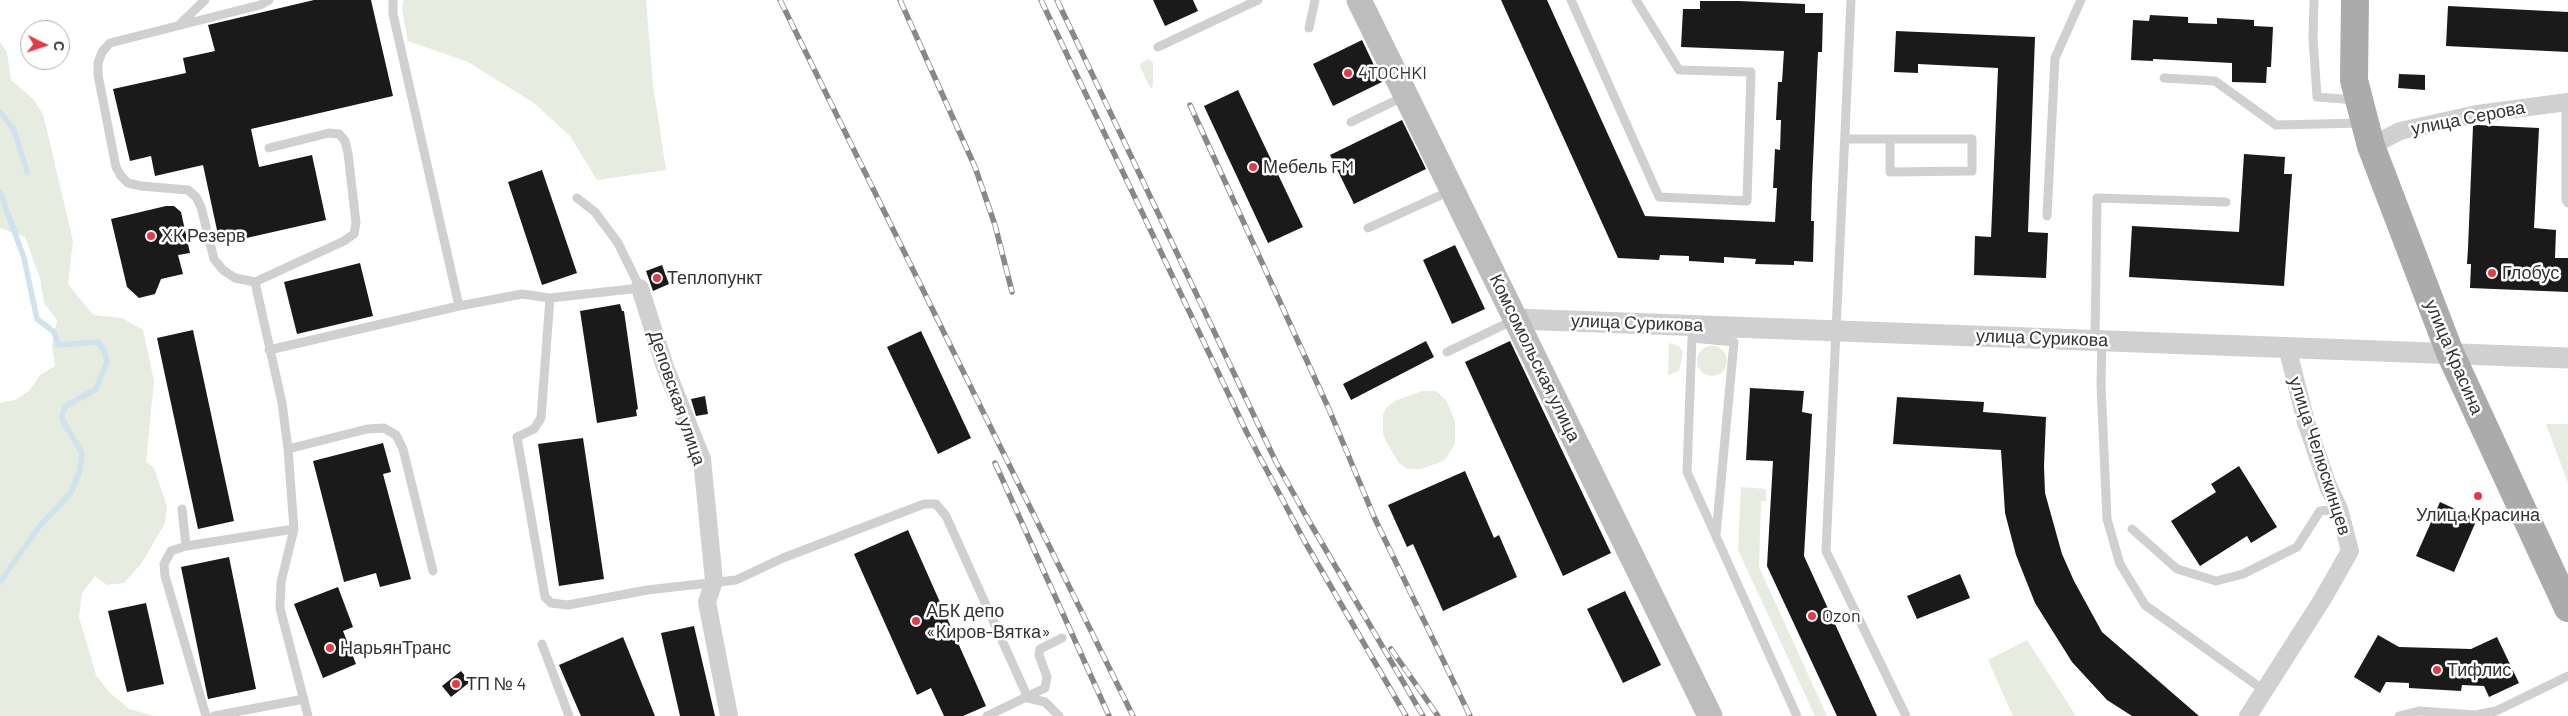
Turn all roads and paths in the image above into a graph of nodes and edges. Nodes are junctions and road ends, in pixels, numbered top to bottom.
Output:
1 (205, 0) edge
2 (269, 0) edge
3 (393, 0) edge
4 (1258, 0) edge
5 (1315, 0) edge
6 (1359, 0) edge
7 (1571, 0) edge
8 (1636, 0) edge
9 (1851, 0) edge
10 (2081, 0) edge
11 (2314, 0) edge
12 (2355, 0) edge
13 (179, 26) junction
14 (1309, 28) dead end
15 (1158, 47) dead end
16 (2164, 78) dead end
17 (1407, 95) junction
18 (2567, 102) edge
19 (1351, 122) dead end
20 (2364, 123) junction
21 (1845, 139) junction
22 (1890, 139) junction
23 (269, 148) dead end
24 (1453, 189) junction
25 (577, 198) dead end
26 (2226, 202) dead end
27 (2568, 203) edge
28 (2047, 216) dead end
29 (1368, 228) dead end
30 (255, 282) junction
31 (640, 288) junction
32 (550, 298) junction
33 (458, 306) junction
34 (1516, 318) junction
35 (1836, 330) junction
36 (2099, 340) junction
37 (2287, 347) junction
38 (269, 350) junction
39 (1447, 352) dead end
40 (2450, 353) junction
41 (2568, 358) edge
42 (288, 449) junction
43 (182, 509) dead end
44 (2339, 509) junction
45 (294, 529) junction
46 (2132, 529) dead end
47 (1716, 535) junction
48 (186, 546) junction
49 (433, 571) dead end
50 (714, 581) junction
51 (2568, 608) edge
52 (1062, 638) dead end
53 (542, 644) dead end
54 (2568, 676) edge
55 (2265, 691) junction
56 (1028, 698) junction
57 (304, 699) junction
58 (206, 716) edge
59 (214, 716) edge
60 (308, 716) edge
61 (569, 716) edge
62 (729, 716) edge
63 (987, 716) edge
64 (1059, 716) edge
65 (1710, 716) edge
66 (1797, 716) edge
67 (1906, 716) edge
68 (2248, 716) edge
69 (2399, 716) edge

1 - 13 lane
2 - 13 lane
3 - 33 lane
4 - 15 lane
5 - 14 lane
6 - 17 main road, Комсомольская улица
7 - 8 lane
9 - 21 lane
10 - 28 lane
11 - 20 lane
12 - 20 main road, улица Красина
13 - 30 lane
16 - 20 lane
17 - 19 lane
17 - 24 main road, Комсомольская улица
18 - 20 street, улица Серова
18 - 27 lane
20 - 40 main road, улица Красина
21 - 22 lane
21 - 35 lane
22 - 22 lane
23 - 30 lane
24 - 29 lane
24 - 34 main road, Комсомольская улица
25 - 31 lane
26 - 36 lane
30 - 38 lane
31 - 32 lane
31 - 50 street, Деповская улица
32 - 33 lane
32 - 50 lane
33 - 38 lane
34 - 35 street, улица Сурикова
34 - 39 lane
34 - 65 main road, Комсомольская улица
35 - 36 street, улица Сурикова
35 - 67 lane
36 - 37 street, улица Сурикова
36 - 55 lane
37 - 40 street, улица Сурикова
37 - 44 street, улица Челюскинцев
38 - 42 lane
40 - 41 street, улица Сурикова
40 - 51 main road, улица Красина
42 - 45 lane
42 - 49 lane
43 - 48 lane
44 - 46 lane
44 - 55 street, улица Челюскинцев
45 - 48 lane
45 - 57 lane
47 - 47 lane
47 - 66 lane
48 - 58 lane
50 - 56 lane
50 - 62 street, Деповская улица
52 - 56 lane
53 - 61 lane
54 - 69 lane
55 - 68 street, улица Челюскинцев
56 - 63 lane
56 - 64 lane
57 - 59 lane
57 - 60 lane

